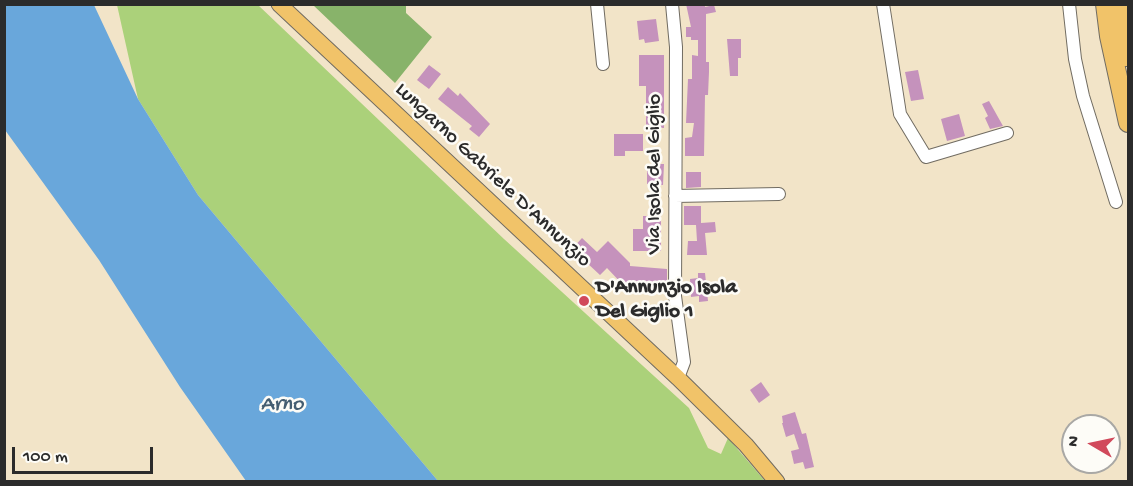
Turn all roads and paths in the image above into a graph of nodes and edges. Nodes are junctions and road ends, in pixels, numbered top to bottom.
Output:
1 (279, 4) edge
2 (597, 4) edge
3 (672, 4) edge
4 (884, 4) edge
5 (1069, 4) edge
6 (1105, 4) edge
7 (1118, 4) edge
8 (603, 64) dead end
9 (1128, 71) edge
10 (1128, 123) edge
11 (1007, 133) dead end
12 (779, 194) dead end
13 (675, 196) junction
14 (1116, 202) dead end
15 (678, 378) junction
16 (777, 482) edge

1 - 15 main road, Lungarno Gabriele D'Annunzio
2 - 8 street
3 - 13 street, Via Isola del Giglio
4 - 11 street
5 - 14 street
6 - 10 highway
7 - 9 highway
12 - 13 street
13 - 15 street, Via Isola del Giglio
15 - 16 main road, Lungarno Gabriele D'Annunzio

